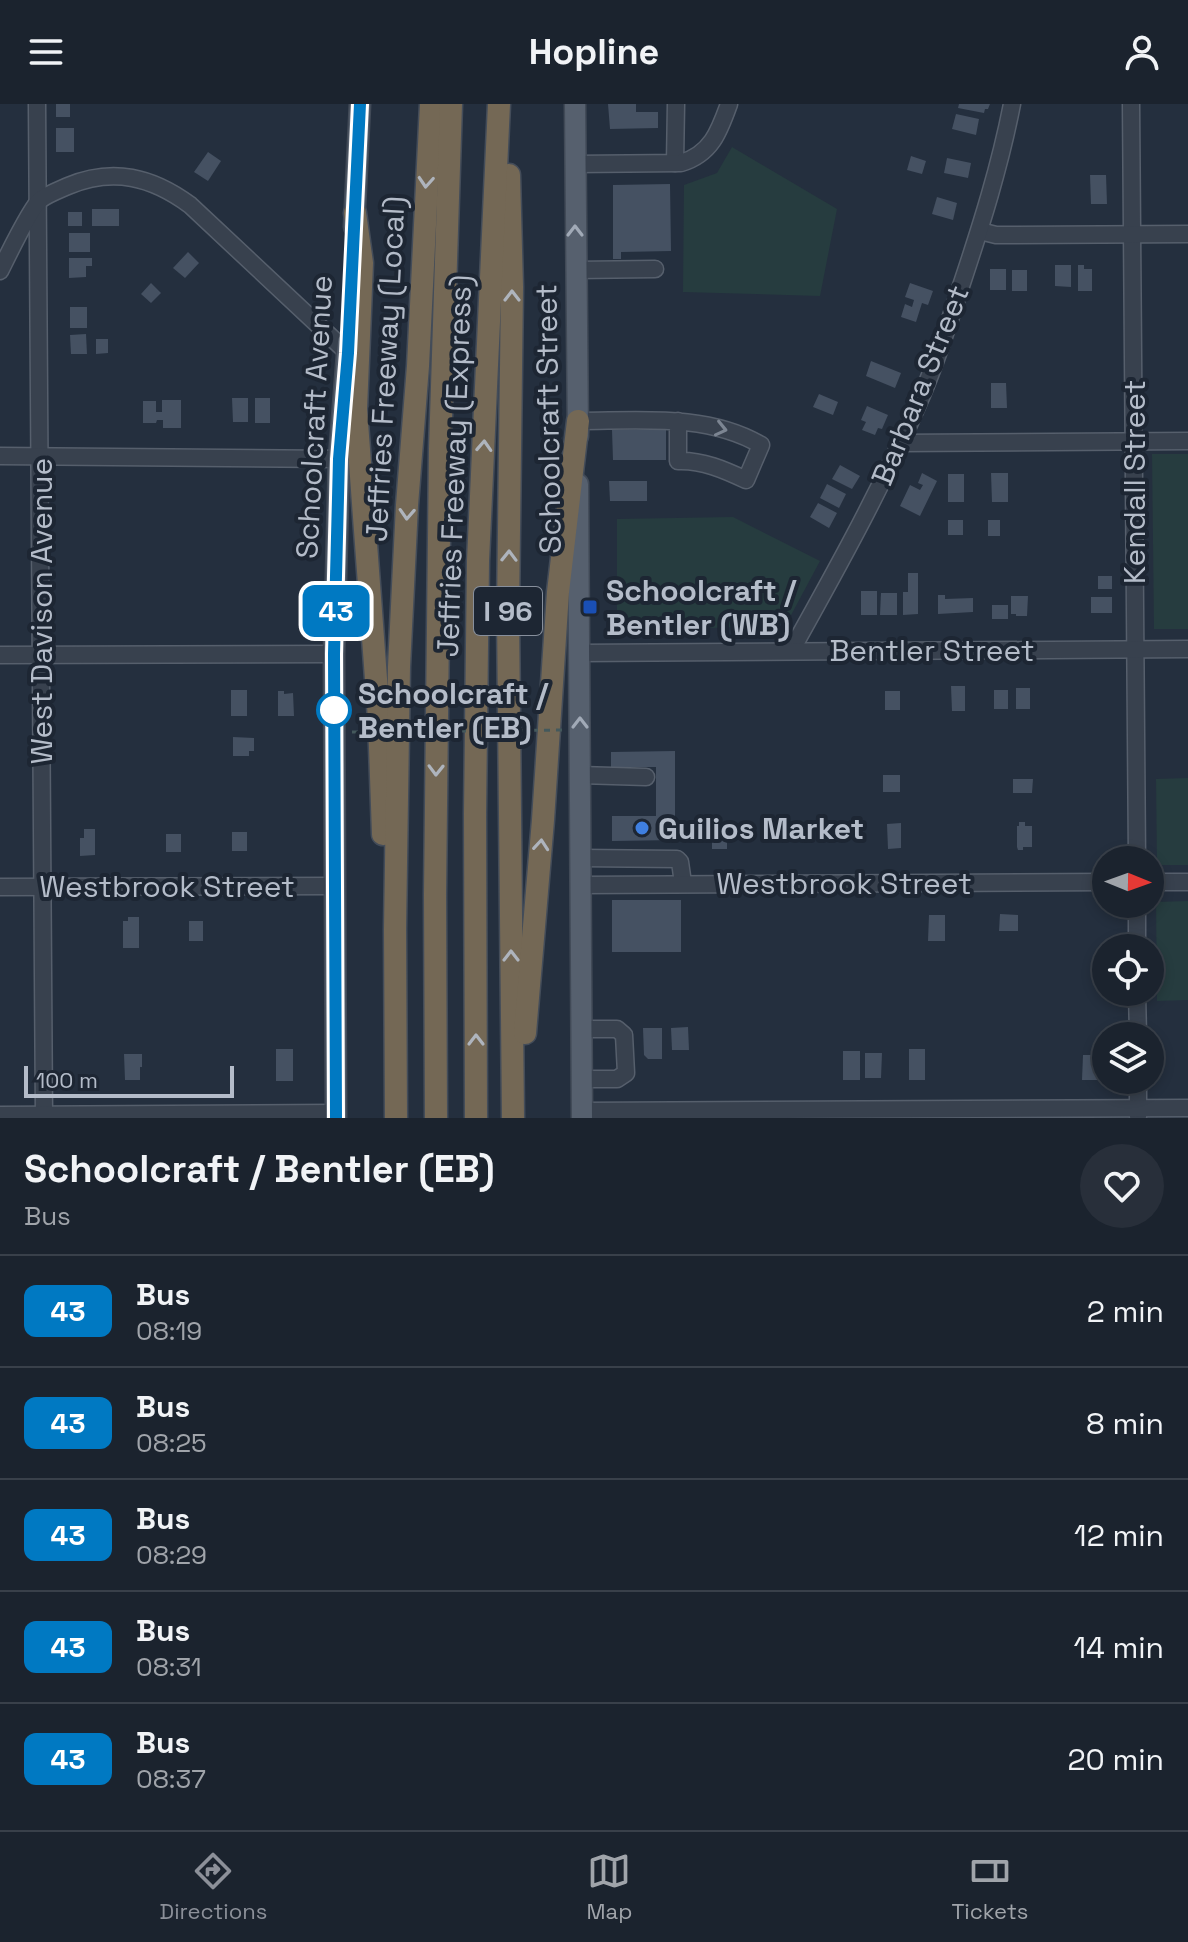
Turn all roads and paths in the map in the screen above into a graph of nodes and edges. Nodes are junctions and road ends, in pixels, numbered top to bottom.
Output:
1 (37, 104) edge
2 (360, 104) edge
3 (431, 104) edge
4 (451, 104) edge
5 (499, 104) edge
6 (507, 104) edge
7 (575, 104) edge
8 (676, 104) edge
9 (729, 104) edge
10 (1012, 104) edge
11 (1131, 104) edge
12 (675, 163) junction
13 (575, 164) junction
14 (37, 202) junction
15 (355, 213) junction
16 (980, 231) junction
17 (1132, 234) junction
18 (1188, 234) edge
19 (655, 269) dead end
20 (576, 270) junction
21 (0, 271) edge
22 (348, 353) junction
23 (578, 421) junction
24 (678, 429) junction
25 (1133, 441) junction
26 (1188, 441) edge
27 (900, 443) junction
28 (0, 456) edge
29 (40, 456) junction
30 (339, 459) junction
31 (1135, 649) junction
32 (1188, 649) edge
33 (791, 651) junction
34 (580, 653) junction
35 (334, 654) junction
36 (0, 655) edge
37 (41, 655) junction
38 (567, 730) dead end
39 (352, 732) dead end
40 (580, 775) junction
41 (646, 777) dead end
42 (1137, 846) edge
43 (581, 858) junction
44 (1092, 882) edge
45 (1164, 882) edge
46 (1188, 882) edge
47 (683, 883) junction
48 (581, 885) junction
49 (334, 886) junction
50 (0, 887) edge
51 (43, 887) junction
52 (582, 1029) junction
53 (396, 1044) junction
54 (582, 1079) junction
55 (1188, 1108) edge
56 (1138, 1113) edge
57 (661, 1114) edge
58 (0, 1115) edge
59 (582, 1115) edge
60 (336, 1116) edge
61 (44, 1117) edge
62 (396, 1118) edge
63 (436, 1118) edge
64 (476, 1118) edge
65 (513, 1118) edge
66 (525, 1118) edge

1 - 14 street, West Davison Avenue
2 - 15 main road, Schoolcraft Avenue
3 -> 53 highway, Jeffries Freeway (Local)
4 -> 63 highway, Jeffries Freeway (Express) / I 96
64 -> 5 highway, Jeffries Freeway (Express) / I 96
65 -> 6 highway, I 96
7 - 13 main road, Schoolcraft Street
8 - 12 street
9 - 12 street
10 - 16 street, Barbara Street
11 - 17 street, Kendall Street
12 - 13 street
20 -> 13 main road, Schoolcraft Street
14 - 21 street
14 - 22 street
14 - 29 street, West Davison Avenue
15 - 22 main road, Schoolcraft Avenue
15 - 53 highway
16 - 17 street
16 - 27 street, Barbara Street
17 - 18 street
17 - 25 street, Kendall Street
19 - 20 street
20 - 23 main road, Schoolcraft Street
22 - 30 main road, Schoolcraft Avenue
23 - 24 street
23 - 34 main road, Schoolcraft Street
66 -> 23 highway
24 -> 24 street
25 - 26 street
25 - 27 street
25 - 31 street, Kendall Street
27 - 33 street, Barbara Street
28 - 29 street
29 - 30 street
29 - 37 street, West Davison Avenue
30 - 35 main road, Schoolcraft Avenue
31 - 32 street, Bentler Street
31 - 33 street, Bentler Street
31 - 42 street, Kendall Street
33 - 34 street, Bentler Street
40 -> 34 main road, Schoolcraft Street
35 - 37 street
35 - 49 main road, Schoolcraft Avenue
36 - 37 street
37 - 51 street, West Davison Avenue
38 - 39 path, bridge
40 - 41 street
40 - 43 main road, Schoolcraft Street
43 - 47 street
43 - 48 main road, Schoolcraft Street
44 - 47 street, Westbrook Street
45 - 46 street
47 - 48 street, Westbrook Street
48 - 52 main road, Schoolcraft Street
49 - 51 street, Westbrook Street
49 - 60 main road, Schoolcraft Avenue
50 - 51 street, Westbrook Street
51 - 61 street, West Davison Avenue
52 - 54 main road, Schoolcraft Street
52 - 54 street
53 - 62 highway, Jeffries Freeway (Local)
54 - 59 main road, Schoolcraft Street
55 - 56 street
56 - 57 street
57 - 59 street
58 - 61 street
60 - 61 street

